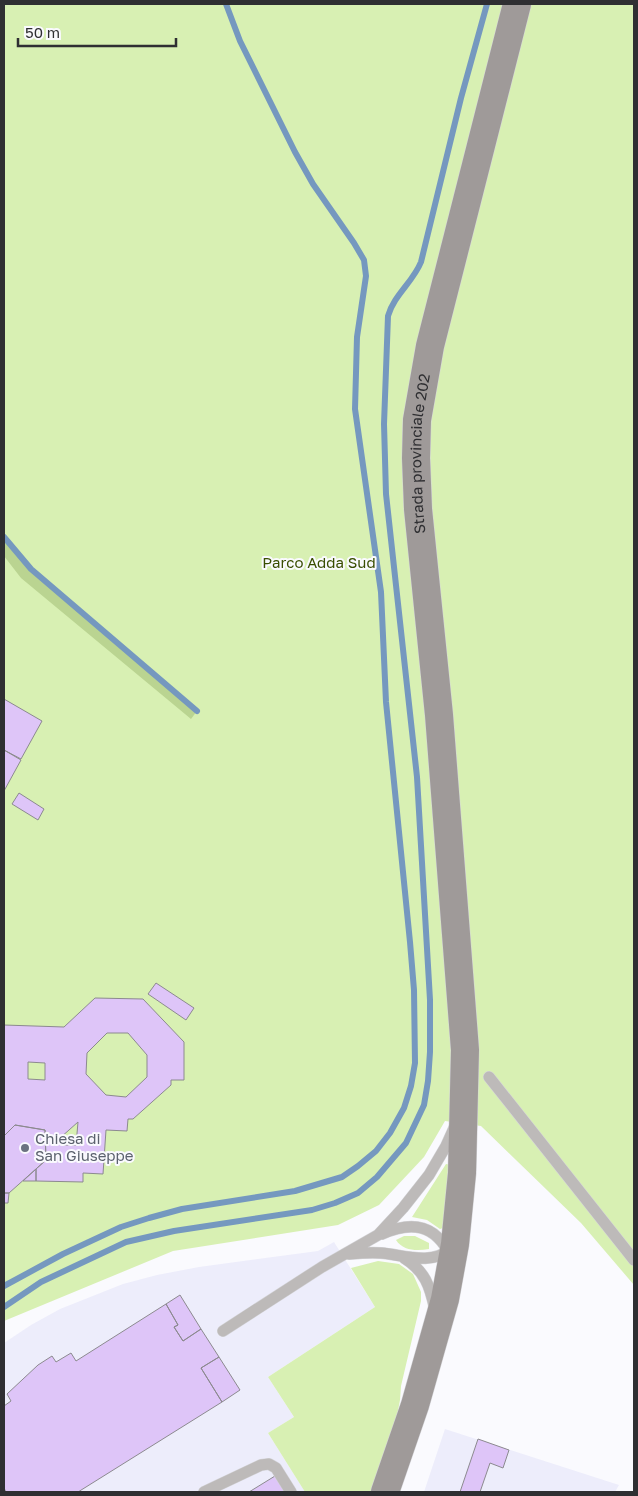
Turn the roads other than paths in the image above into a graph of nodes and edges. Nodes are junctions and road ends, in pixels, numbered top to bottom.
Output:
1 (518, 4) edge
2 (489, 1077) dead end
3 (464, 1103) junction
4 (378, 1235) junction
5 (452, 1252) junction
6 (348, 1254) junction
7 (404, 1258) junction
8 (634, 1260) edge
9 (437, 1330) junction
10 (223, 1331) dead end
11 (204, 1492) edge
12 (291, 1492) edge
13 (385, 1492) edge

1 - 3 street, Strada provinciale 202
2 - 8 lane
3 - 4 lane
3 - 5 street, Strada provinciale 202
4 - 5 lane
4 - 6 lane
5 - 7 lane
5 - 9 street, Strada provinciale 202
6 - 7 lane
6 - 10 lane
7 - 9 lane
9 - 13 street, Strada provinciale 202
11 - 12 lane

